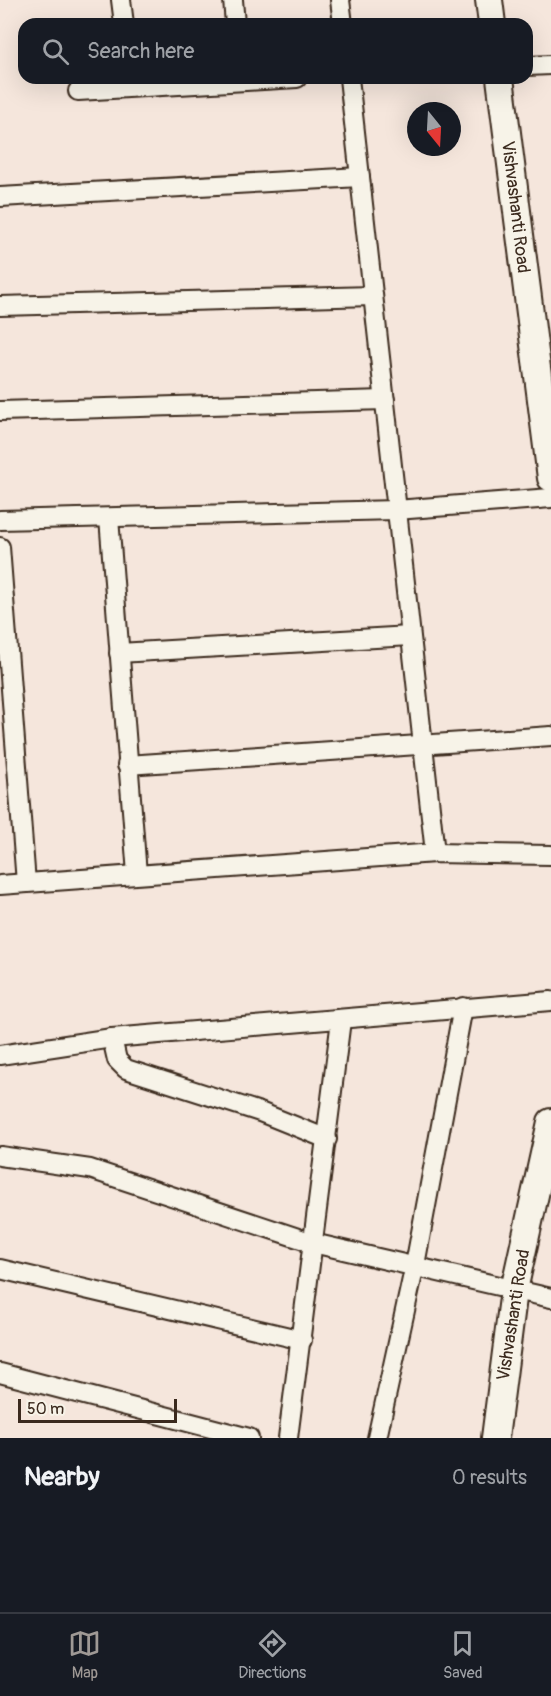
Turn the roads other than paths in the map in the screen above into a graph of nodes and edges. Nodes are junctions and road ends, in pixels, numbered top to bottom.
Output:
1 (121, 0) edge
2 (232, 0) edge
3 (340, 0) edge
4 (489, 0) edge
5 (123, 18) edge
6 (234, 18) edge
7 (342, 18) edge
8 (491, 18) edge
9 (551, 65) edge
10 (533, 66) edge
11 (124, 84) edge
12 (351, 84) edge
13 (501, 84) edge
14 (78, 92) dead end
15 (360, 177) junction
16 (0, 197) edge
17 (373, 296) junction
18 (0, 306) edge
19 (385, 400) junction
20 (0, 411) edge
21 (551, 478) edge
22 (551, 498) edge
23 (396, 510) junction
24 (109, 518) junction
25 (0, 520) edge
26 (0, 547) edge
27 (3, 630) edge
28 (410, 636) junction
29 (119, 653) junction
30 (551, 736) edge
31 (423, 744) junction
32 (127, 765) junction
33 (8, 778) edge
34 (435, 853) junction
35 (551, 855) edge
36 (137, 874) junction
37 (26, 883) junction
38 (0, 885) edge
39 (551, 1001) edge
40 (463, 1007) junction
41 (341, 1020) junction
42 (112, 1038) junction
43 (0, 1055) edge
44 (550, 1133) edge
45 (327, 1139) junction
46 (0, 1156) edge
47 (313, 1243) junction
48 (415, 1265) junction
49 (0, 1269) edge
50 (514, 1290) junction
51 (551, 1298) edge
52 (302, 1340) junction
53 (0, 1373) edge
54 (249, 1438) edge
55 (288, 1438) edge
56 (377, 1438) edge
57 (495, 1438) edge

1 - 5 street
2 - 6 street
3 - 7 street
4 - 8 street
9 - 10 street
11 - 14 street
12 - 15 street
13 - 21 street, Vishvashanti Road
15 - 16 street
15 - 17 street
17 - 18 street
17 - 19 street
19 - 20 street
19 - 23 street
22 - 23 street
23 - 24 street
23 - 28 street
24 - 25 street
24 - 29 street
26 - 27 street
27 - 33 street
28 - 29 street
28 - 31 street
29 - 32 street
30 - 31 street
31 - 32 street
31 - 34 street
32 - 36 street
33 - 37 street
34 - 35 street
34 - 36 street
36 - 37 street
37 - 38 street
39 - 40 street
40 - 41 street
40 - 48 street
41 - 42 street
41 - 45 street
42 - 43 street
42 - 45 street
44 - 50 street, Vishvashanti Road
45 - 47 street
46 - 47 street
47 - 48 street
47 - 52 street
48 - 50 street
48 - 56 street
49 - 52 street
50 - 51 street
50 - 57 street, Vishvashanti Road
52 - 55 street
53 - 54 street

